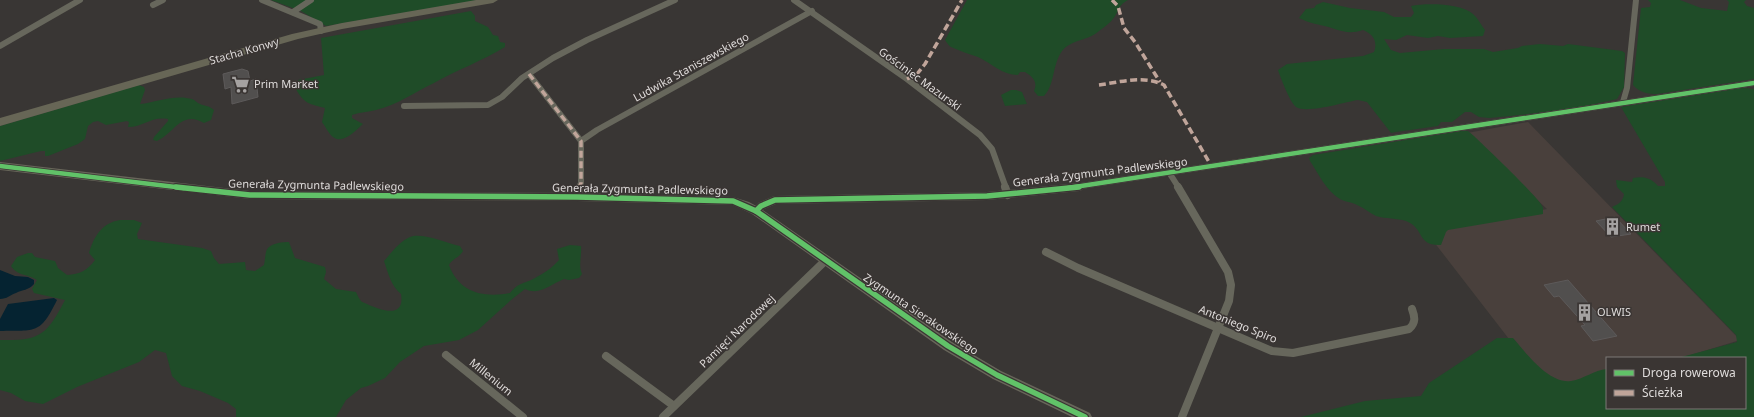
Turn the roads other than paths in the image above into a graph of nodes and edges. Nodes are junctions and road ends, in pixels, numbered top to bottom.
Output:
1 (80, 0) edge
2 (163, 0) edge
3 (262, 0) edge
4 (311, 0) edge
5 (493, 0) edge
6 (675, 0) edge
7 (794, 0) edge
8 (1636, 0) edge
9 (153, 5) dead end
10 (812, 11) junction
11 (293, 12) junction
12 (321, 31) junction
13 (0, 46) edge
14 (529, 74) junction
15 (1754, 83) edge
16 (1623, 102) junction
17 (404, 106) dead end
18 (0, 122) edge
19 (581, 141) junction
20 (0, 166) edge
21 (1170, 174) junction
22 (1008, 194) junction
23 (577, 197) junction
24 (756, 211) junction
25 (1046, 252) dead end
26 (826, 260) junction
27 (1412, 309) dead end
28 (1217, 329) junction
29 (446, 355) dead end
30 (606, 356) dead end
31 (674, 406) junction
32 (523, 417) edge
33 (663, 417) edge
34 (1085, 417) edge
35 (1182, 417) edge

1 - 13 street
2 - 9 street
3 - 11 street
4 - 11 street
5 - 12 main road, Stacha Konwy
6 - 14 street
7 - 10 street, Gościniec Mazurski
8 - 16 street
10 - 19 street, Ludwika Staniszewskiego
10 - 22 street, Gościniec Mazurski
11 - 12 street
12 - 18 main road, Stacha Konwy
14 - 17 street
14 - 19 street
15 - 16 street, Generała Zygmunta Padlewskiego
16 - 21 street, Generała Zygmunta Padlewskiego
19 - 23 street
20 - 23 street, Generała Zygmunta Padlewskiego
21 - 22 street, Generała Zygmunta Padlewskiego
21 - 28 street
22 - 24 street, Generała Zygmunta Padlewskiego
23 - 24 street, Generała Zygmunta Padlewskiego
24 - 26 street, Zygmunta Sierakowskiego
25 - 28 street, Antoniego Spiro
26 - 31 street, Pamięci Narodowej
26 - 34 street, Zygmunta Sierakowskiego
27 - 28 street, Antoniego Spiro
28 - 35 street
29 - 32 street, Millenium
30 - 31 street
31 - 33 street, Pamięci Narodowej

